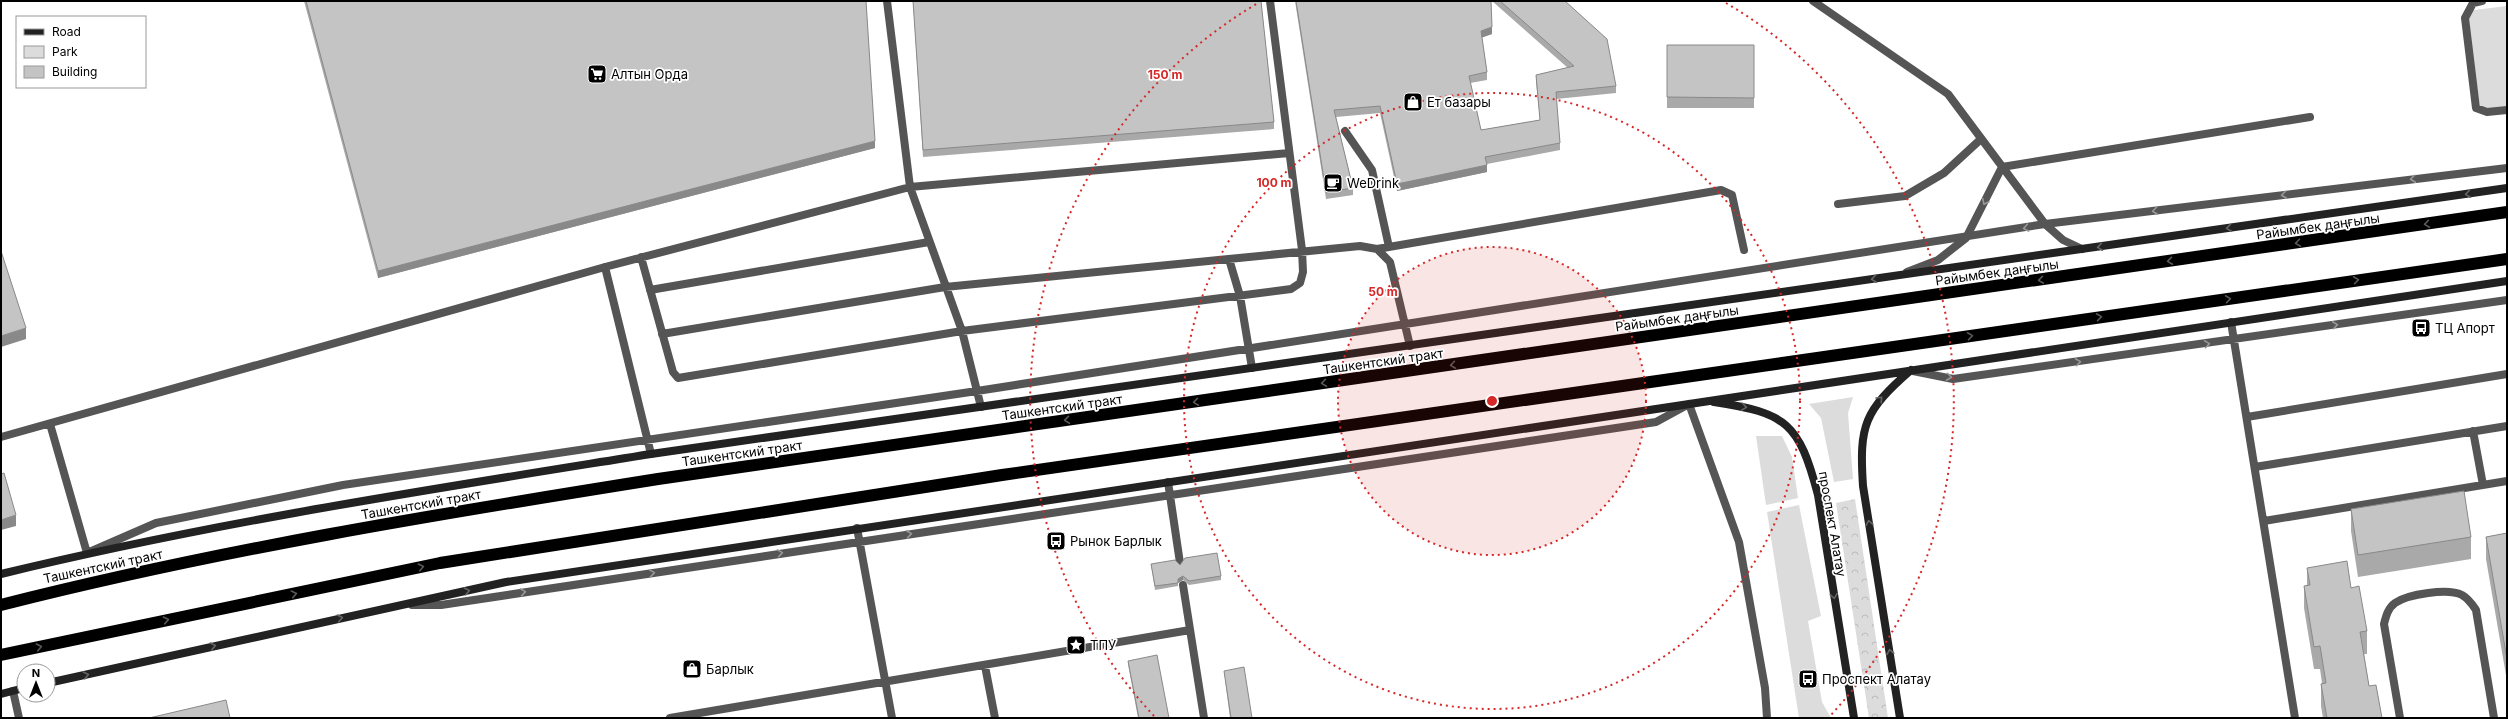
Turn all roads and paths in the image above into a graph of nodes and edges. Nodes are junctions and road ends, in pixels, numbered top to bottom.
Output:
1 (887, 1) edge
2 (1270, 1) edge
3 (1813, 1) edge
4 (2482, 1) edge
5 (2507, 110) edge
6 (2310, 117) dead end
7 (1345, 131) dead end
8 (1981, 139) junction
9 (1289, 152) junction
10 (2002, 167) junction
11 (2507, 168) edge
12 (910, 187) junction
13 (2507, 188) edge
14 (1838, 204) dead end
15 (2507, 212) edge
16 (2045, 224) junction
17 (1966, 238) junction
18 (929, 242) junction
19 (1389, 247) junction
20 (1376, 249) junction
21 (2082, 249) junction
22 (1302, 250) junction
23 (1744, 250) dead end
24 (641, 257) junction
25 (1228, 259) junction
26 (2507, 259) edge
27 (605, 267) junction
28 (1896, 276) junction
29 (2507, 281) edge
30 (945, 287) junction
31 (650, 290) junction
32 (1240, 296) junction
33 (2507, 300) edge
34 (2231, 322) junction
35 (1405, 325) junction
36 (962, 331) junction
37 (662, 334) junction
38 (2234, 340) junction
39 (1410, 346) junction
40 (1248, 347) junction
41 (1492, 359) joint
42 (1252, 368) junction
43 (1911, 370) junction
44 (2507, 374) edge
45 (977, 391) junction
46 (1705, 401) junction
47 (1689, 404) junction
48 (981, 407) junction
49 (2247, 417) junction
50 (50, 424) junction
51 (2507, 426) edge
52 (2473, 431) junction
53 (1, 437) edge
54 (647, 438) junction
55 (650, 454) junction
56 (2255, 467) junction
57 (1168, 482) junction
58 (2507, 482) edge
59 (2483, 485) junction
60 (1170, 495) junction
61 (2264, 521) junction
62 (857, 528) junction
63 (859, 542) junction
64 (87, 553) junction
65 (1180, 563) edge
66 (1, 574) edge
67 (1183, 585) dead end
68 (1, 605) edge
69 (401, 605) junction
70 (1190, 630) junction
71 (1, 655) edge
72 (985, 666) junction
73 (56, 681) edge
74 (886, 681) junction
75 (16, 690) edge
76 (13, 691) junction
77 (1, 694) edge
78 (19, 718) edge
79 (670, 718) edge
80 (892, 718) edge
81 (995, 718) edge
82 (1204, 718) edge
83 (1767, 718) edge
84 (1854, 718) edge
85 (1900, 718) edge
86 (2295, 718) edge
87 (2400, 718) edge
88 (2494, 718) edge

1 - 12 street
2 - 9 street
3 - 8 street
4 - 5 street
6 - 10 street
7 - 19 street
8 - 10 street
8 - 14 street
9 - 12 street
9 - 22 street
10 - 16 street
10 -> 17 street
11 -> 16 street
12 - 18 street
12 - 24 street
13 -> 21 main road
15 -> 41 highway, Райымбек даңғылы
16 -> 17 street
16 - 21 street
17 - 28 street
17 - 35 street
18 - 30 street
18 - 31 street
19 - 20 street
19 - 23 street
20 - 22 street
20 - 35 street
21 - 28 main road
22 - 25 street
22 - 32 street
24 - 27 street
24 - 31 street
25 - 30 street
25 - 32 street
71 -> 26 highway
27 - 50 street
27 - 54 street
28 -> 39 main road
29 - 34 main road
30 - 36 street
30 - 37 street
31 - 37 street
32 - 36 street
32 - 40 street
38 -> 33 street
34 - 38 street
34 - 43 main road
35 - 39 street
35 - 40 street
36 - 37 street
36 - 45 street
43 -> 38 street
38 - 49 street
39 - 42 main road
40 - 42 street
40 - 45 street
41 -> 68 highway, Ташкентский тракт
42 - 48 main road
43 - 46 main road
85 -> 43 main road
44 - 49 street
45 - 48 street
45 - 54 street
46 - 47 main road
46 -> 84 main road, проспект Алатау
47 - 57 main road
47 - 60 street
47 - 83 street
48 - 55 main road
49 - 56 street
50 - 53 street
50 - 64 street
51 - 52 street
52 - 56 street
52 - 59 street
54 - 55 street
54 - 64 street
55 - 64 main road
56 - 61 street
57 - 60 street
57 - 62 main road
58 - 59 street
59 - 61 street
63 -> 60 street
60 - 65 street
61 - 86 street
62 - 63 street
69 -> 62 main road
69 -> 63 street
63 - 74 street
64 - 66 main road
67 - 70 street
73 -> 69 main road
70 - 72 street
70 - 82 street
72 - 74 street
72 - 81 street
74 - 79 street
74 - 80 street
75 - 76 main road
76 - 77 main road
76 - 78 street
87 - 88 street

